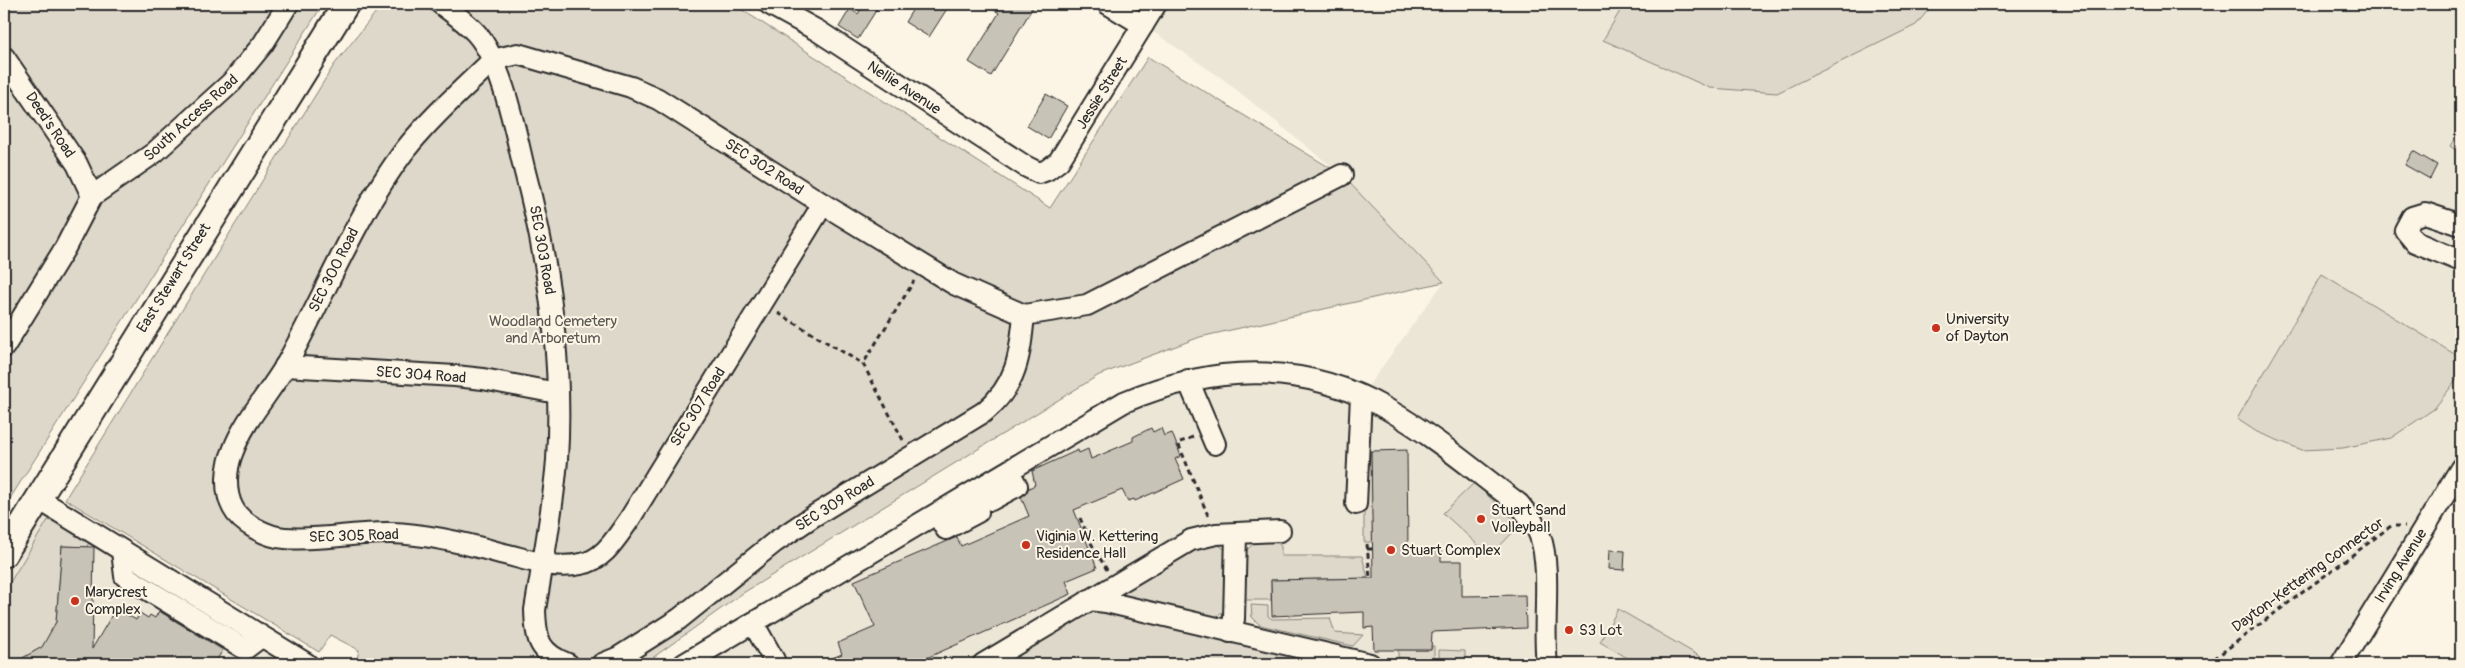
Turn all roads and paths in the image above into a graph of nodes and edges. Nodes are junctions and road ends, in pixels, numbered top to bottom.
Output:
1 (288, 4) edge
2 (346, 4) edge
3 (441, 4) edge
4 (769, 4) edge
5 (1108, 4) edge
6 (1156, 4) edge
7 (1143, 25) junction
8 (4, 57) edge
9 (493, 60) junction
10 (1039, 173) joint
11 (1342, 175) dead end
12 (92, 196) junction
13 (823, 204) junction
14 (2461, 225) edge
15 (2461, 261) edge
16 (924, 265) junction
17 (762, 304) junction
18 (1024, 316) junction
19 (4, 347) edge
20 (863, 364) junction
21 (285, 366) junction
22 (1188, 380) junction
23 (557, 393) junction
24 (1361, 396) junction
25 (1197, 435) dead end
26 (1215, 444) dead end
27 (911, 456) junction
28 (2461, 468) edge
29 (37, 498) junction
30 (1356, 504) dead end
31 (233, 508) joint
32 (1080, 518) dead end
33 (1212, 526) dead end
34 (1280, 531) dead end
35 (1236, 534) junction
36 (2420, 535) junction
37 (1367, 544) dead end
38 (1367, 549) junction
39 (1373, 549) dead end
40 (4, 554) edge
41 (542, 565) junction
42 (1107, 568) dead end
43 (1370, 578) dead end
44 (1089, 600) junction
45 (753, 623) junction
46 (1230, 632) junction
47 (774, 660) dead end
48 (307, 664) edge
49 (568, 664) edge
50 (602, 664) edge
51 (684, 664) edge
52 (983, 664) edge
53 (1370, 664) edge
54 (1547, 664) edge
55 (2207, 664) edge
56 (2341, 664) edge

1 - 12 street, South Access Road
2 - 29 main road, East Stewart Street
3 - 9 street, SEC 303 Road
4 - 10 street, Nellie Avenue
5 - 7 street
6 - 7 street, Jessie Street
7 - 10 street, Jessie Street
8 - 12 street, Deed's Road
9 - 13 street, SEC 302 Road
9 - 21 street, SEC 300 Road
9 - 23 street, SEC 303 Road
11 - 18 street
12 - 19 street, South Access Road
13 - 16 street, SEC 302 Road
13 - 17 street, SEC 307 Road
14 - 15 street
16 - 18 street, SEC 302 Road
16 - 20 path
17 - 20 path
17 - 41 street, SEC 307 Road
18 - 27 street, SEC 309 Road
20 - 27 path
21 - 23 street, SEC 304 Road
21 - 31 street, SEC 300 Road
22 - 24 street
22 - 26 street
22 - 45 street
23 - 41 street, SEC 303 Road
24 - 30 street
24 - 54 street
25 - 33 path
27 - 50 street, SEC 309 Road
28 - 36 street, Irving Avenue
29 - 40 main road, East Stewart Street
29 - 48 street
31 - 41 street, SEC 305 Road
32 - 42 path
34 - 35 street
35 - 44 street
35 - 46 street
36 - 55 path, Dayton-Kettering Connector
36 - 56 street, Irving Avenue
37 - 38 path
38 - 39 path
38 - 43 path
41 - 49 street
44 - 46 street
44 - 52 street
45 - 47 street
45 - 51 street
46 - 53 street

